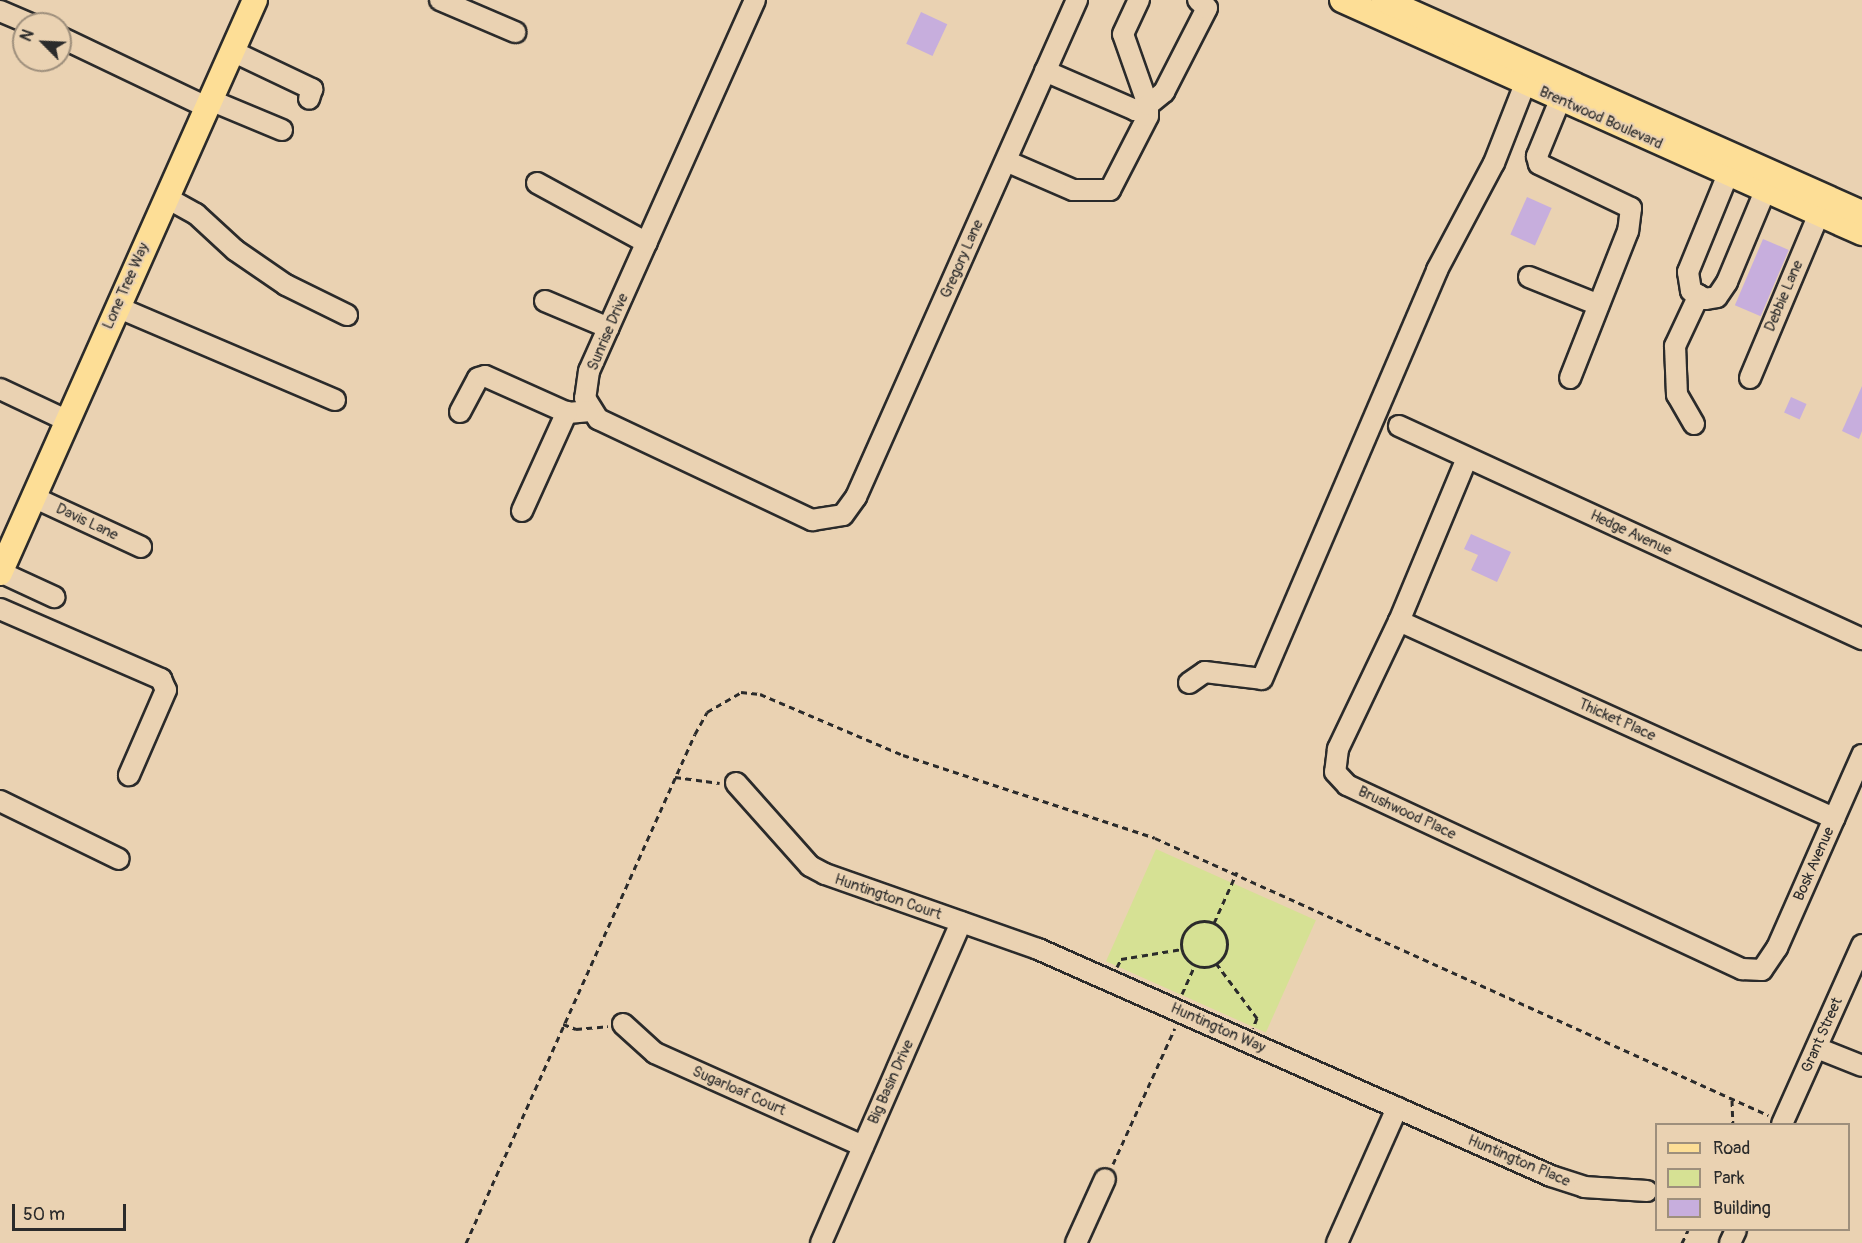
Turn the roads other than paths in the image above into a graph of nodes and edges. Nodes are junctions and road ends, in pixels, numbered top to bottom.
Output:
1 (255, 0) edge
2 (440, 0) edge
3 (755, 0) edge
4 (1077, 0) edge
5 (1139, 0) edge
6 (1198, 0) edge
7 (1342, 0) edge
8 (1384, 0) edge
9 (514, 32) dead end
10 (72, 42) edge
11 (232, 51) junction
12 (1046, 71) junction
13 (1525, 84) junction
14 (309, 99) dead end
15 (1560, 100) junction
16 (208, 103) junction
17 (1148, 105) junction
18 (282, 130) dead end
19 (1006, 161) junction
20 (1728, 174) junction
21 (537, 183) dead end
22 (1765, 191) junction
23 (167, 198) junction
24 (1862, 213) edge
25 (1819, 214) junction
26 (1862, 233) edge
27 (647, 243) junction
28 (1529, 277) dead end
29 (1699, 295) junction
30 (545, 301) dead end
31 (1599, 304) junction
32 (117, 307) junction
33 (347, 315) dead end
34 (609, 328) junction
35 (1570, 378) dead end
36 (1749, 378) dead end
37 (0, 389) edge
38 (336, 400) dead end
39 (590, 411) junction
40 (460, 412) dead end
41 (567, 412) junction
42 (66, 420) junction
43 (1694, 424) dead end
44 (1399, 426) dead end
45 (1467, 458) junction
46 (33, 496) junction
47 (522, 511) dead end
48 (141, 547) dead end
49 (0, 572) edge
50 (54, 597) dead end
51 (0, 609) edge
52 (1399, 621) junction
53 (1862, 639) edge
54 (1189, 683) dead end
55 (1862, 755) edge
56 (129, 775) dead end
57 (736, 783) road end
58 (0, 801) edge
59 (1834, 818) junction
60 (118, 859) dead end
61 (961, 922) junction
62 (1862, 945) edge
63 (1038, 949) joint
64 (1762, 970) joint
65 (623, 1024) road end
66 (1817, 1047) junction
67 (1862, 1066) edge
68 (1397, 1108) junction
69 (1783, 1123) edge
70 (863, 1146) junction
71 (1104, 1179) road end
72 (1647, 1191) dead end
73 (821, 1243) edge
74 (1076, 1243) edge
75 (1337, 1243) edge

1 - 11 main road, Lone Tree Way
2 - 9 street
3 - 27 street, Sunrise Drive
4 - 12 street, Gregory Lane
5 - 17 street
6 - 17 street
7 - 13 main road, Brentwood Boulevard
8 - 24 main road, Brentwood Boulevard
10 - 16 street
11 - 14 street
11 - 16 main road, Lone Tree Way
12 - 17 street
12 - 19 street, Gregory Lane
13 - 15 main road, Brentwood Boulevard
13 - 54 street
15 - 20 main road, Brentwood Boulevard
15 - 31 street
16 - 18 street
16 - 23 main road, Lone Tree Way
17 - 19 street
19 - 39 street, Gregory Lane
20 - 22 main road, Brentwood Boulevard
20 - 29 street
21 - 27 street
22 - 25 main road, Brentwood Boulevard
22 - 29 street
23 - 32 main road, Lone Tree Way
23 - 33 street
25 - 26 main road, Brentwood Boulevard
25 - 36 street, Debbie Lane
27 - 34 street, Sunrise Drive
28 - 31 street
29 - 43 street
30 - 34 street
31 - 35 street
32 - 38 street
32 - 42 main road, Lone Tree Way
34 - 39 street, Sunrise Drive
37 - 42 street
39 - 41 street
40 - 41 street
41 - 47 street
42 - 46 main road, Lone Tree Way
44 - 45 street, Hedge Avenue
45 - 52 street, Brushwood Place
45 - 53 street, Hedge Avenue
46 - 48 street, Davis Lane
46 - 49 main road, Lone Tree Way
49 - 50 street
51 - 56 street
52 - 59 street, Thicket Place
52 - 64 street, Brushwood Place
55 - 59 street, Bosk Avenue
57 - 61 street, Huntington Court
58 - 60 street
59 - 64 street, Bosk Avenue
61 - 63 street, Huntington Court
61 - 70 street, Big Basin Drive
62 - 66 street, Grant Street
63 - 68 street, Huntington Way
65 - 70 street, Sugarloaf Court
66 - 67 street
66 - 69 street, Grant Street
68 - 72 street, Huntington Place
68 - 75 street
70 - 73 street, Big Basin Drive
71 - 74 street

